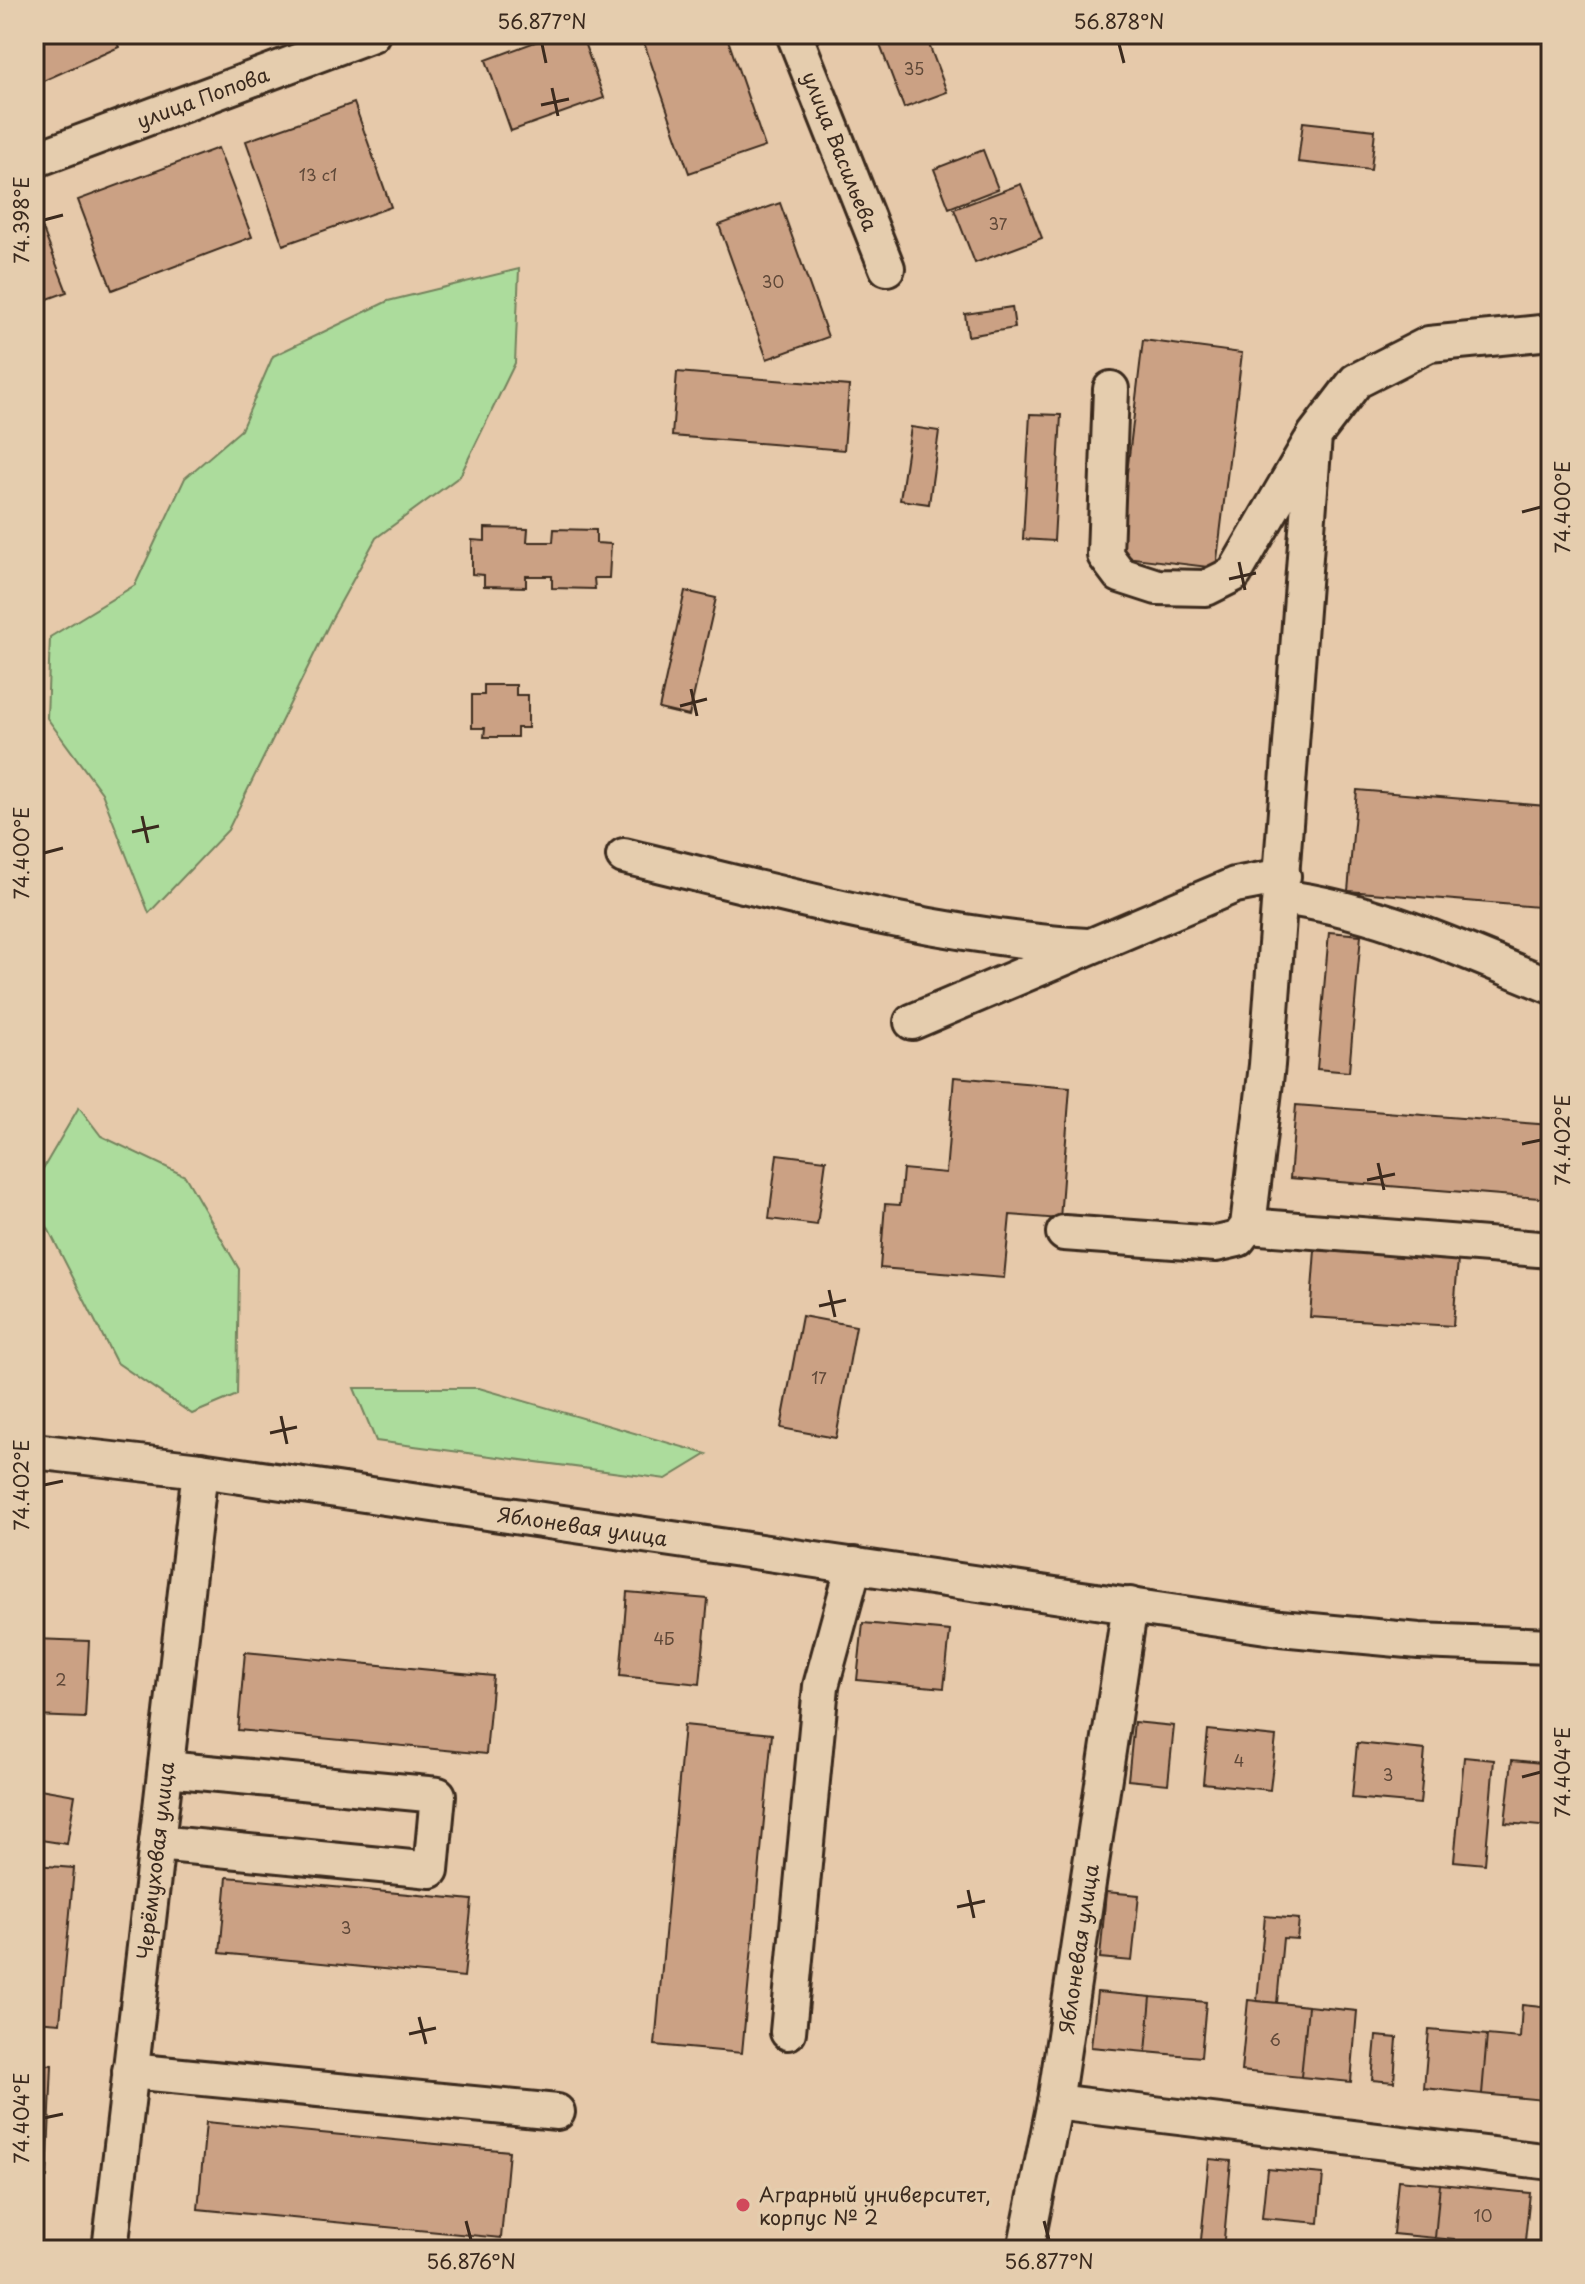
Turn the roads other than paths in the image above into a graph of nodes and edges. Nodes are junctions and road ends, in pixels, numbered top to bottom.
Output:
1 (372, 34) edge
2 (794, 34) edge
3 (34, 160) edge
4 (887, 268) dead end
5 (1551, 332) edge
6 (1111, 389) dead end
7 (1314, 436) junction
8 (624, 856) dead end
9 (1282, 886) junction
10 (1087, 946) junction
11 (1551, 986) edge
12 (912, 1022) dead end
13 (1248, 1226) junction
14 (1064, 1233) dead end
15 (1551, 1250) edge
16 (34, 1451) edge
17 (200, 1470) junction
18 (854, 1565) junction
19 (1130, 1605) junction
20 (1551, 1646) edge
21 (166, 1769) junction
22 (157, 1843) junction
23 (788, 2032) dead end
24 (130, 2071) junction
25 (1055, 2102) junction
26 (557, 2112) dead end
27 (1551, 2162) edge
28 (110, 2250) edge
29 (1025, 2250) edge

1 - 3 street, улица Попова
2 - 4 street, улица Васильева
5 - 7 street
6 - 7 street
7 - 9 street
8 - 10 street
9 - 10 street
9 - 11 street
9 - 13 street
10 - 12 street
13 - 14 street
13 - 15 street
16 - 17 street, Яблоневая улица
17 - 18 street, Яблоневая улица
17 - 21 street, Черёмуховая улица
18 - 19 street, Яблоневая улица
18 - 23 street
19 - 20 street, Яблоневая улица
19 - 25 street, Яблоневая улица
21 - 22 street, Черёмуховая улица
21 - 22 street
22 - 24 street, Черёмуховая улица
24 - 26 street
24 - 28 street, Черёмуховая улица
25 - 27 street
25 - 29 street, Яблоневая улица

